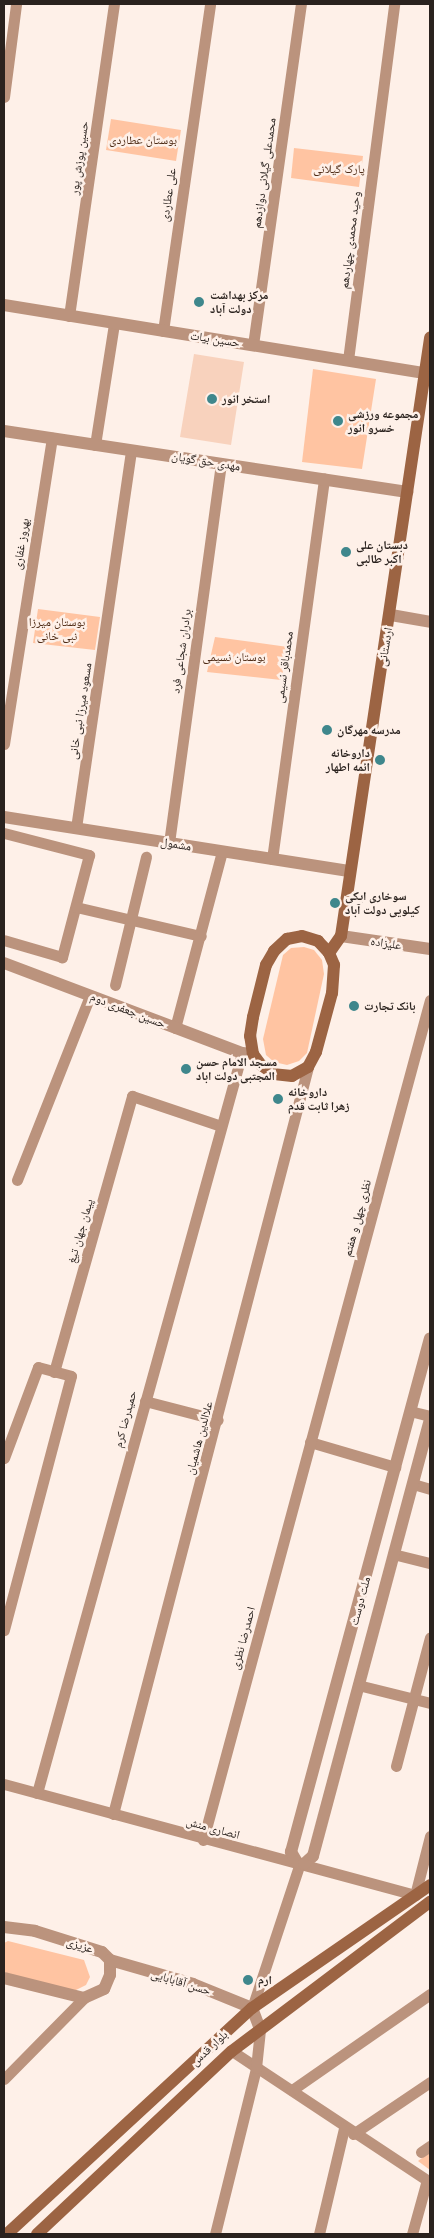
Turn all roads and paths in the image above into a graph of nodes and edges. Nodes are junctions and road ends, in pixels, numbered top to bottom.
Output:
1 (16, 4) edge
2 (114, 4) edge
3 (210, 4) edge
4 (301, 4) edge
5 (394, 4) edge
6 (4, 97) edge
7 (4, 305) edge
8 (69, 316) junction
9 (114, 323) junction
10 (163, 331) junction
11 (430, 338) edge
12 (253, 345) junction
13 (348, 360) junction
14 (425, 372) junction
15 (4, 431) edge
16 (52, 438) junction
17 (95, 445) junction
18 (131, 450) junction
19 (221, 464) junction
20 (324, 479) junction
21 (407, 492) junction
22 (390, 615) junction
23 (430, 622) edge
24 (4, 744) edge
25 (4, 817) edge
26 (76, 828) junction
27 (4, 833) edge
28 (169, 843) junction
29 (222, 851) junction
30 (146, 857) dead end
31 (272, 859) junction
32 (349, 871) junction
33 (76, 907) junction
34 (132, 920) junction
35 (202, 936) junction
36 (341, 936) junction
37 (4, 940) edge
38 (430, 949) edge
39 (329, 953) junction
40 (4, 963) edge
41 (115, 985) dead end
42 (90, 996) junction
43 (430, 1000) edge
44 (174, 1028) junction
45 (247, 1054) junction
46 (308, 1067) junction
47 (220, 1126) junction
48 (17, 1180) dead end
49 (430, 1338) edge
50 (54, 1372) junction
51 (145, 1400) junction
52 (410, 1411) junction
53 (430, 1418) edge
54 (218, 1420) junction
55 (310, 1442) junction
56 (4, 1458) edge
57 (395, 1467) junction
58 (412, 1484) junction
59 (430, 1489) edge
60 (393, 1554) junction
61 (430, 1563) edge
62 (4, 1630) edge
63 (430, 1638) edge
64 (358, 1685) junction
65 (414, 1699) junction
66 (430, 1703) edge
67 (396, 1766) dead end
68 (4, 1784) edge
69 (37, 1793) junction
70 (113, 1814) junction
71 (430, 1836) edge
72 (203, 1840) junction
73 (300, 1863) junction
74 (430, 1884) edge
75 (415, 1895) junction
76 (430, 1902) edge
77 (4, 1927) edge
78 (110, 1960) junction
79 (4, 1978) edge
80 (430, 1994) edge
81 (84, 1998) junction
82 (252, 2008) junction
83 (260, 2029) junction
84 (232, 2051) junction
85 (256, 2068) junction
86 (4, 2079) edge
87 (430, 2082) edge
88 (292, 2090) junction
89 (349, 2131) junction
90 (429, 2181) edge
91 (15, 2232) edge
92 (37, 2234) edge
93 (215, 2234) edge
94 (319, 2234) edge
95 (412, 2234) edge

1 - 6 street
2 - 8 street, حسین پوزش پور
3 - 10 street, علی عطاردی
4 - 12 street, محمدعلی گیلانی دوازدهم
5 - 13 street, وحید محمدی چهاردهم
7 - 8 street, حسین بیات
8 - 9 street, حسین بیات
9 - 10 street, حسین بیات
9 - 17 street
10 - 12 street, حسین بیات
11 - 14 main road, اردستانی
12 - 13 street, حسین بیات
13 - 14 street, حسین بیات
14 - 21 main road, اردستانی
15 - 16 street, مهدی حق گویان
16 - 17 street, مهدی حق گویان
16 - 24 street, بهروز غفاری
17 - 18 street, مهدی حق گویان
18 - 19 street, مهدی حق گویان
18 - 26 street, مسعود میرزا نبی خانی
19 - 20 street, مهدی حق گویان
19 - 28 street, برادران شجاعی فرد
20 - 21 street, مهدی حق گویان
20 - 31 street, محمدباقر نسیمی
21 - 22 main road, اردستانی
22 - 23 street
22 - 32 main road, اردستانی
25 - 26 street, مشمول
26 - 28 street, مشمول
27 - 33 street
28 - 29 street, مشمول
29 - 31 street, مشمول
29 - 35 street
30 - 34 street
31 - 32 street, مشمول
32 - 36 main road, اردستانی
33 - 34 street
33 - 37 street
34 - 35 street
34 - 41 street
35 - 44 street
36 - 38 street, علیزاده
36 - 39 main road, اردستانی
39 - 45 main road
39 - 46 main road
40 - 42 street, حسین جعفری دوم
42 - 44 street, حسین جعفری دوم
42 - 48 street
43 - 55 street, نظری چهل و هفتم
44 - 45 street, حسین جعفری دوم
45 - 46 main road
45 - 47 street, حمیدرضا کرم
46 - 54 street, علاالدین هاشمیان
47 - 50 street, پیمان جهان تیغ
47 - 51 street, حمیدرضا کرم
49 - 52 street, ملت دوست
50 - 56 street
50 - 62 street
51 - 54 street
51 - 69 street, حمیدرضا کرم
52 - 53 street
52 - 57 street, ملت دوست
53 - 58 street, ملت دوست
54 - 70 street, علاالدین هاشمیان
55 - 57 street
55 - 72 street, احمدرضا نظری
57 - 73 street, ملت دوست
58 - 59 street
58 - 60 street, ملت دوست
60 - 61 street
60 - 64 street, ملت دوست
63 - 65 street
64 - 65 street
64 - 73 street, ملت دوست
65 - 66 street
65 - 67 street
68 - 69 street, انصاری منش
69 - 70 street, انصاری منش
70 - 72 street, انصاری منش
71 - 75 street
72 - 73 street, انصاری منش
73 - 75 street, انصاری منش
73 - 82 street
74 - 75 main road, بلوار قدس
75 - 82 main road, بلوار قدس
76 - 83 main road, بلوار قدس
77 - 78 street, عزیزی
78 - 81 street
78 - 82 street, حسن آقابابایی
79 - 81 street
80 - 88 street
81 - 86 street
82 - 83 street
82 - 91 main road, بلوار قدس
83 - 84 main road, بلوار قدس
83 - 85 street
84 - 85 street
84 - 92 main road, بلوار قدس
85 - 88 street
85 - 93 street
87 - 89 street
88 - 89 street
89 - 90 street
89 - 94 street
90 - 95 street

